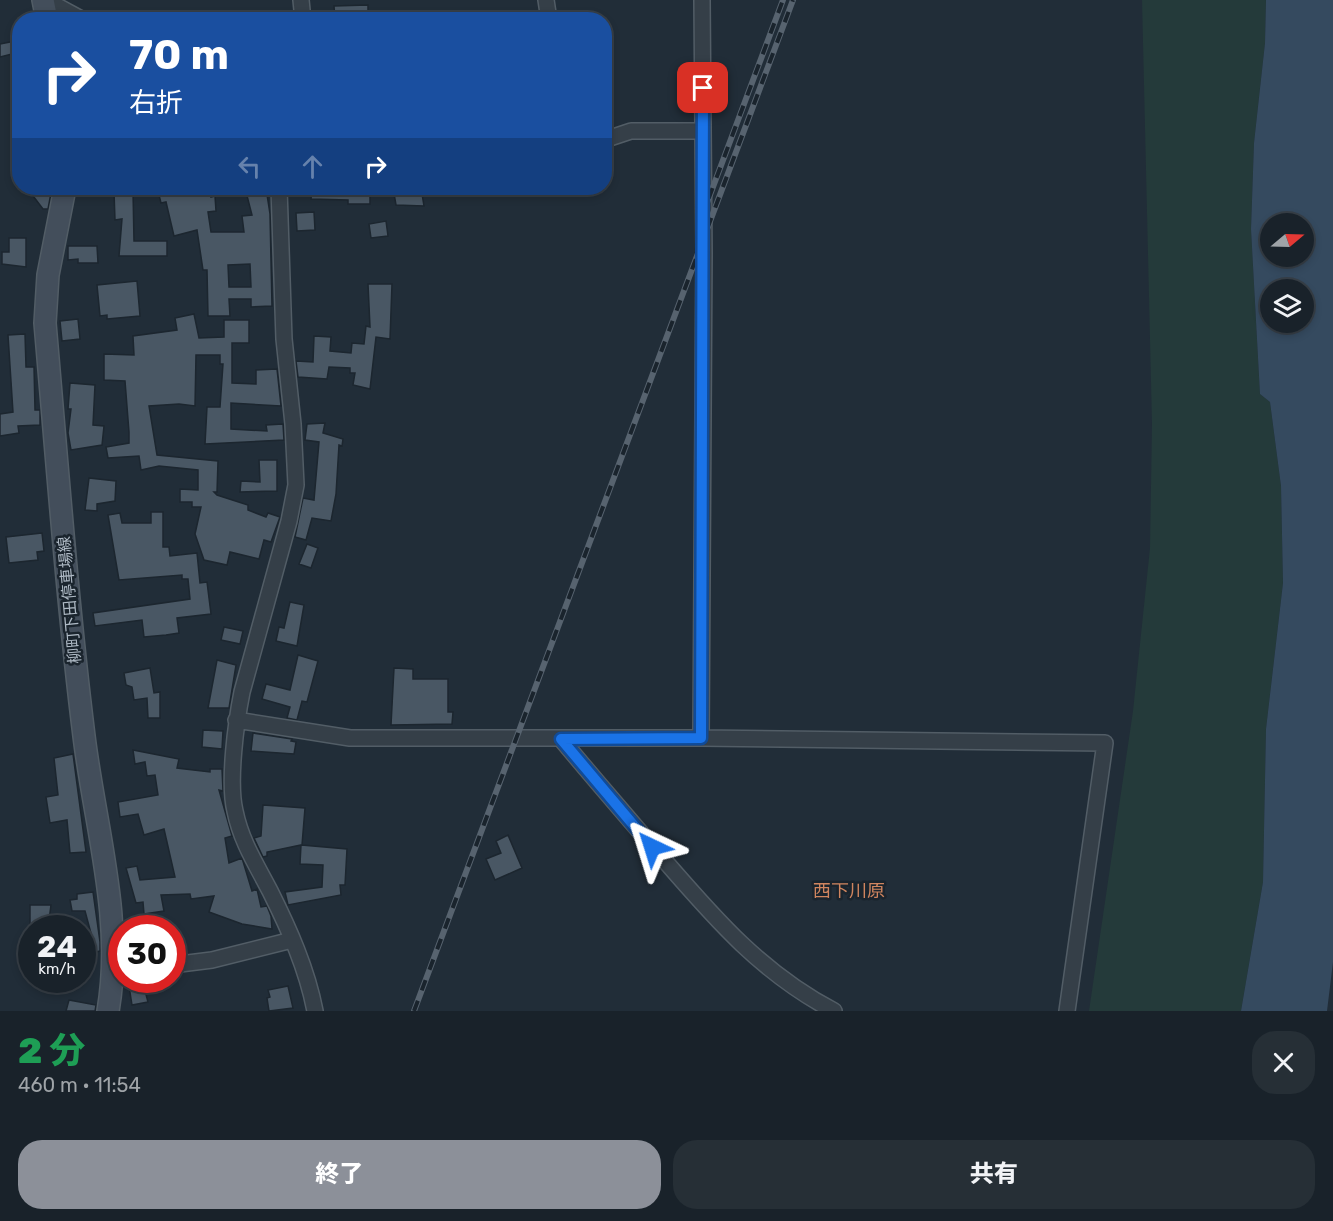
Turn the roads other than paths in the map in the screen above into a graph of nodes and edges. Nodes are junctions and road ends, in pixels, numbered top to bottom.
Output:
1 (45, 0) edge
2 (702, 0) edge
3 (68, 12) edge
4 (703, 131) junction
5 (612, 137) edge
6 (64, 195) edge
7 (279, 195) edge
8 (236, 720) junction
9 (701, 738) junction
10 (561, 739) junction
11 (112, 915) edge
12 (292, 940) junction
13 (186, 963) edge
14 (113, 993) edge
15 (108, 1011) edge
16 (315, 1011) edge
17 (834, 1011) edge
18 (1067, 1011) edge

1 - 3 street
2 - 4 street
4 - 5 street
4 - 9 street
6 - 11 main road, 柳町下田停車場線
7 - 8 street
8 - 10 street
8 - 12 street
9 - 10 street
9 - 18 street
10 - 17 street
12 - 13 street
12 - 16 street
14 - 15 main road, 柳町下田停車場線

